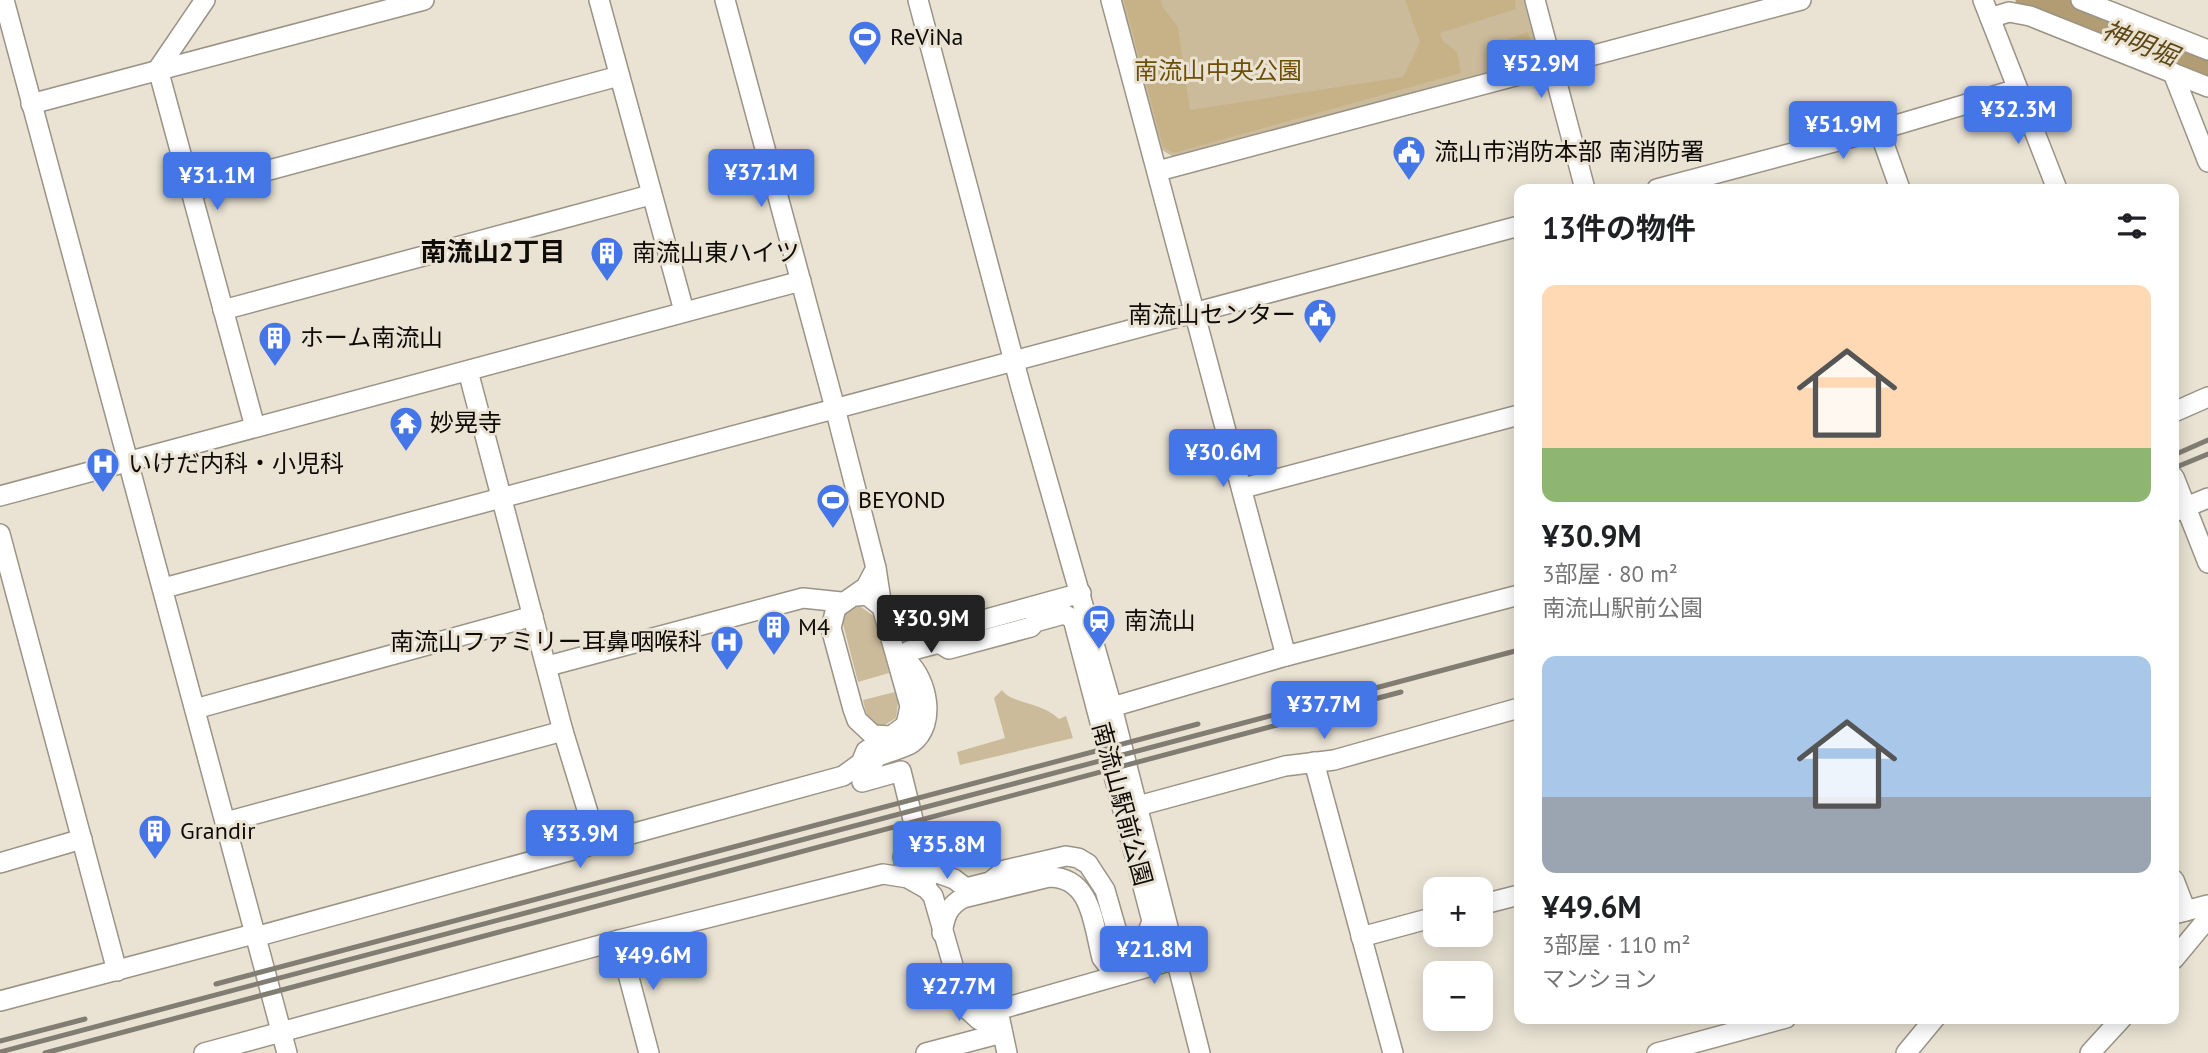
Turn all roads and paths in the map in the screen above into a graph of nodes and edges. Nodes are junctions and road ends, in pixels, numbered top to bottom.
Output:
1 (205, 0) edge
2 (424, 0) edge
3 (598, 0) edge
4 (724, 0) edge
5 (918, 0) edge
6 (1111, 0) edge
7 (1535, 0) edge
8 (1801, 0) edge
9 (2087, 1) edge
10 (9, 2) edge
11 (1986, 9) edge
12 (2208, 50) edge
13 (1553, 66) junction
14 (158, 69) junction
15 (2173, 74) junction
16 (618, 76) junction
17 (2208, 88) edge
18 (2017, 89) junction
19 (31, 103) junction
20 (1879, 131) junction
21 (2208, 162) edge
22 (1158, 171) junction
23 (1584, 184) edge
24 (1676, 184) edge
25 (1898, 184) edge
26 (2055, 184) edge
27 (191, 191) junction
28 (650, 195) junction
29 (1514, 227) edge
30 (801, 281) junction
31 (223, 310) junction
32 (684, 311) junction
33 (1197, 312) junction
34 (1013, 360) junction
35 (468, 371) junction
36 (2208, 397) edge
37 (835, 408) junction
38 (2179, 410) edge
39 (1514, 416) edge
40 (256, 427) junction
41 (129, 461) junction
42 (1243, 488) junction
43 (0, 496) edge
44 (502, 497) junction
45 (2208, 498) edge
46 (2180, 509) edge
47 (0, 534) edge
48 (2208, 563) edge
49 (876, 568) junction
50 (164, 588) junction
51 (1081, 593) junction
52 (803, 597) junction
53 (1514, 597) edge
54 (849, 599) junction
55 (882, 607) junction
56 (533, 616) junction
57 (831, 628) junction
58 (893, 644) junction
59 (1286, 656) junction
60 (548, 666) junction
61 (1112, 706) junction
62 (195, 709) junction
63 (1514, 709) edge
64 (857, 720) junction
65 (563, 731) junction
66 (891, 736) junction
67 (866, 751) junction
68 (1314, 762) junction
69 (866, 778) joint
70 (1138, 806) junction
71 (226, 822) junction
72 (82, 839) junction
73 (598, 845) junction
74 (0, 863) edge
75 (897, 874) junction
76 (1514, 896) edge
77 (963, 898) junction
78 (1493, 902) edge
79 (2208, 905) edge
80 (2180, 913) edge
81 (2208, 918) edge
82 (1423, 920) edge
83 (942, 933) junction
84 (254, 935) junction
85 (1361, 937) junction
86 (619, 940) junction
87 (2179, 953) edge
88 (1102, 958) junction
89 (1176, 959) junction
90 (117, 971) junction
91 (1123, 974) junction
92 (1089, 984) junction
93 (958, 988) junction
94 (0, 1001) edge
95 (1008, 1007) junction
96 (1764, 1024) edge
97 (1930, 1024) edge
98 (2117, 1024) edge
99 (281, 1032) junction
100 (1002, 1032) junction
101 (204, 1053) edge
102 (287, 1053) edge
103 (649, 1053) edge
104 (926, 1053) edge
105 (1007, 1053) edge
106 (1200, 1053) edge
107 (1393, 1053) edge
108 (1657, 1053) edge
109 (1906, 1053) edge
110 (2090, 1053) edge

1 - 14 street
2 - 14 street
3 - 16 street
4 - 30 street
5 - 34 street
6 - 22 street
7 - 13 street
8 - 13 street
9 - 12 street
10 - 19 street
11 - 15 street
11 - 18 street
13 - 22 street
13 - 23 street
14 - 19 street
14 - 27 street
15 - 17 street
15 - 21 street
16 - 27 street
16 - 28 street
18 - 20 street
18 - 26 street
19 - 41 street
20 - 24 street
20 - 25 street
22 - 33 street
27 - 31 street
28 - 31 street
28 - 32 street
29 - 33 street
30 - 32 street
30 - 37 street
31 - 40 street
32 - 35 street
33 - 34 street
33 - 42 street
34 - 37 street
34 - 51 street
35 - 40 street
35 - 44 street
36 - 38 street
37 - 44 street
37 - 49 street
39 - 42 street
40 - 41 street
41 - 43 street
41 - 50 street
42 - 59 street
44 - 50 street
44 - 56 street
45 - 46 street
46 - 48 street
47 - 72 street
49 - 54 street
49 - 55 street
50 - 62 street
51 - 58 street
51 - 61 street
52 - 54 street
52 - 57 street
52 - 60 street
53 - 59 street
54 - 55 street
54 - 57 street
55 - 58 street
56 - 60 street
56 - 62 street
57 - 64 street
58 - 66 street
59 - 61 street
60 - 65 street
61 - 70 street
62 - 71 street
63 - 68 street
64 - 66 street
64 - 67 street
65 - 71 street
65 - 73 street
66 - 67 street
67 - 73 street
68 - 70 street
68 - 85 street
69 - 69 street, 南流山駅前公園
70 - 89 street
71 - 84 street
72 - 74 street
72 - 90 street
73 - 84 street
75 - 77 street
75 - 83 street
75 - 86 street
76 - 78 street
77 - 83 street
77 - 88 street
79 - 80 street
81 - 87 street
82 - 85 street
83 - 93 street
84 - 90 street
84 - 99 street
85 - 107 street
86 - 99 street
86 - 103 street
88 - 91 street
88 - 92 street
89 - 91 street
89 - 106 street
90 - 94 street
91 - 92 street
92 - 95 street
93 - 95 street
93 - 100 street
95 - 100 street
96 - 108 street
97 - 109 street
98 - 110 street
99 - 101 street
99 - 102 street
100 - 104 street
100 - 105 street

